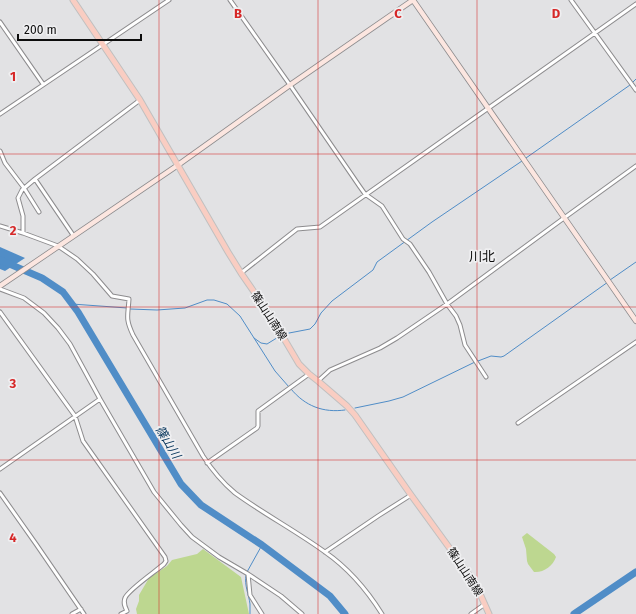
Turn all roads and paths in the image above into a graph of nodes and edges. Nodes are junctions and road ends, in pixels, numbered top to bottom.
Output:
1 (74, 0) edge
2 (169, 0) edge
3 (230, 0) edge
4 (413, 0) edge
5 (571, 0) edge
6 (636, 4) edge
7 (0, 22) edge
8 (595, 33) junction
9 (103, 44) junction
10 (43, 84) junction
11 (290, 85) junction
12 (636, 90) edge
13 (140, 100) junction
14 (488, 108) junction
15 (0, 114) edge
16 (0, 151) edge
17 (178, 165) junction
18 (636, 166) edge
19 (35, 179) junction
20 (24, 188) junction
21 (365, 194) junction
22 (39, 212) dead end
23 (564, 218) junction
24 (0, 226) edge
25 (23, 233) junction
26 (73, 235) junction
27 (56, 247) junction
28 (241, 274) junction
29 (0, 286) edge
30 (0, 289) edge
31 (447, 304) junction
32 (0, 312) edge
33 (636, 321) edge
34 (636, 342) edge
35 (309, 374) junction
36 (486, 377) dead end
37 (318, 381) junction
38 (100, 399) junction
39 (75, 416) junction
40 (518, 423) dead end
41 (207, 463) junction
42 (0, 469) edge
43 (0, 493) edge
44 (411, 495) junction
45 (325, 552) junction
46 (248, 574) junction
47 (485, 604) junction
48 (81, 609) junction
49 (72, 614) edge
50 (84, 614) edge
51 (121, 614) edge
52 (262, 614) edge
53 (302, 614) edge
54 (382, 614) edge
55 (471, 614) edge
56 (489, 614) edge

1 - 9 main road, 篠山山南線
2 - 9 street
3 - 11 street
4 - 11 street
4 - 14 street
5 - 8 street
6 - 8 street
7 - 10 street
8 - 12 street
8 - 14 street
9 - 10 street
9 - 13 main road, 篠山山南線
10 - 15 street
11 - 17 street
11 - 21 street
13 - 17 main road, 篠山山南線
13 - 19 street
14 - 21 street
14 - 23 street
16 - 20 street
17 - 26 street
17 - 28 main road, 篠山山南線
18 - 23 street
19 - 20 street
19 - 26 street
20 - 22 street
20 - 25 street
21 - 28 street
21 - 31 street
23 - 31 street
23 - 33 street
24 - 25 street
25 - 27 street
26 - 27 street
27 - 29 street
27 - 41 street
28 - 35 main road, 篠山山南線
30 - 38 street
31 - 36 street
31 - 37 street
32 - 39 street
34 - 40 street
35 - 37 main road, 篠山山南線
35 - 41 street
37 - 44 main road, 篠山山南線
38 - 39 street
38 - 46 street
39 - 42 street
39 - 51 street
41 - 45 street
43 - 48 street
44 - 45 street
44 - 47 main road, 篠山山南線
45 - 54 street
46 - 52 street
46 - 53 street
47 - 55 street
47 - 56 main road, 篠山山南線
48 - 49 street
48 - 50 street

